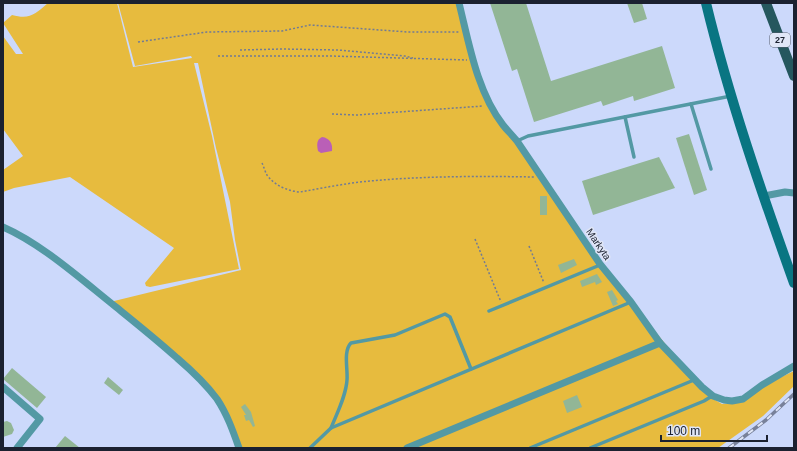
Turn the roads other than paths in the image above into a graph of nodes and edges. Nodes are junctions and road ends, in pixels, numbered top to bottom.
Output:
1 (459, 3) edge
2 (706, 3) edge
3 (766, 3) edge
4 (794, 76) edge
5 (731, 96) junction
6 (691, 104) junction
7 (625, 117) junction
8 (517, 141) junction
9 (634, 158) dead end
10 (710, 169) dead end
11 (794, 193) edge
12 (764, 196) junction
13 (3, 226) edge
14 (600, 264) junction
15 (794, 282) edge
16 (631, 302) junction
17 (489, 311) dead end
18 (660, 343) junction
19 (794, 366) edge
20 (471, 369) junction
21 (694, 380) junction
22 (3, 387) edge
23 (713, 396) junction
24 (331, 428) junction
25 (17, 448) edge
26 (239, 448) edge
27 (310, 448) edge
28 (407, 448) edge
29 (530, 448) edge
30 (590, 448) edge

1 - 8 street, Markyta
2 - 5 main road
3 - 4 main road, 27
5 - 6 lane
5 - 12 main road
6 - 7 lane
6 - 10 lane
7 - 8 lane
7 - 9 lane
8 - 14 street, Markyta
11 - 12 street
12 - 15 main road
13 - 26 street
14 - 16 street, Markyta
14 - 17 lane
16 - 18 street, Markyta
16 - 20 lane
18 - 21 street, Markyta
18 - 28 street
19 - 23 street, Markyta
20 - 24 lane
20 - 24 lane
21 - 23 street, Markyta
21 - 29 lane
22 - 25 street
23 - 30 lane
24 - 27 lane

